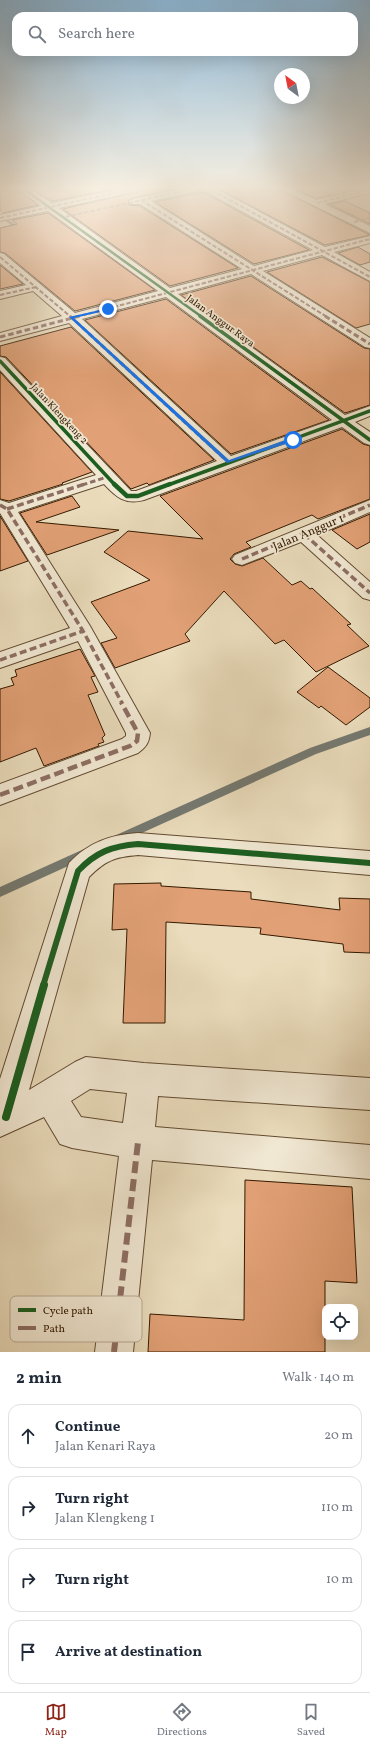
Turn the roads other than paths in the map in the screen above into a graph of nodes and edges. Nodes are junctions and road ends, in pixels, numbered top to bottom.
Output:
1 (111, 250) edge
2 (221, 250) edge
3 (321, 250) edge
4 (331, 250) edge
5 (324, 252) junction
6 (0, 257) edge
7 (255, 271) junction
8 (370, 277) edge
9 (36, 287) junction
10 (169, 293) junction
11 (0, 295) edge
12 (71, 317) junction
13 (0, 337) edge
14 (370, 344) edge
15 (0, 361) edge
16 (370, 411) edge
17 (343, 422) junction
18 (370, 440) edge
19 (228, 462) junction
20 (108, 477) junction
21 (364, 507) edge
22 (5, 516) edge
23 (304, 534) junction
24 (244, 558) dead end
25 (370, 592) edge
26 (83, 631) junction
27 (0, 660) edge
28 (0, 795) edge
29 (370, 863) edge
30 (144, 1079) junction
31 (370, 1094) edge
32 (50, 1098) junction
33 (3, 1119) edge
34 (138, 1142) junction
35 (370, 1162) edge
36 (120, 1296) edge
37 (115, 1342) edge
38 (114, 1352) edge

1 - 10 street, Jalan Anggur Raya
2 - 7 street
3 - 5 street
4 - 5 street
5 - 7 street
5 - 8 street
6 - 9 street
7 - 10 street
7 - 14 street
9 - 11 street
9 - 12 street
10 - 12 street
10 - 17 street, Jalan Anggur Raya
12 - 13 street
12 - 19 street
15 - 20 street, Jalan Klengkeng 2
16 - 17 street, Jalan Klengkeng 2
17 - 18 street, Jalan Anggur Raya
17 - 19 street, Jalan Klengkeng 2
19 - 20 street, Jalan Klengkeng 2
20 - 22 street
21 - 23 street, Jalan Anggur 1
22 - 26 street
23 - 24 street, Jalan Anggur 1
23 - 25 street
26 - 27 street
26 - 28 street
29 - 33 street
30 - 31 street
30 - 32 street
30 - 34 street
32 - 33 street
32 - 34 street
34 - 35 street
34 - 36 street
37 - 38 street

